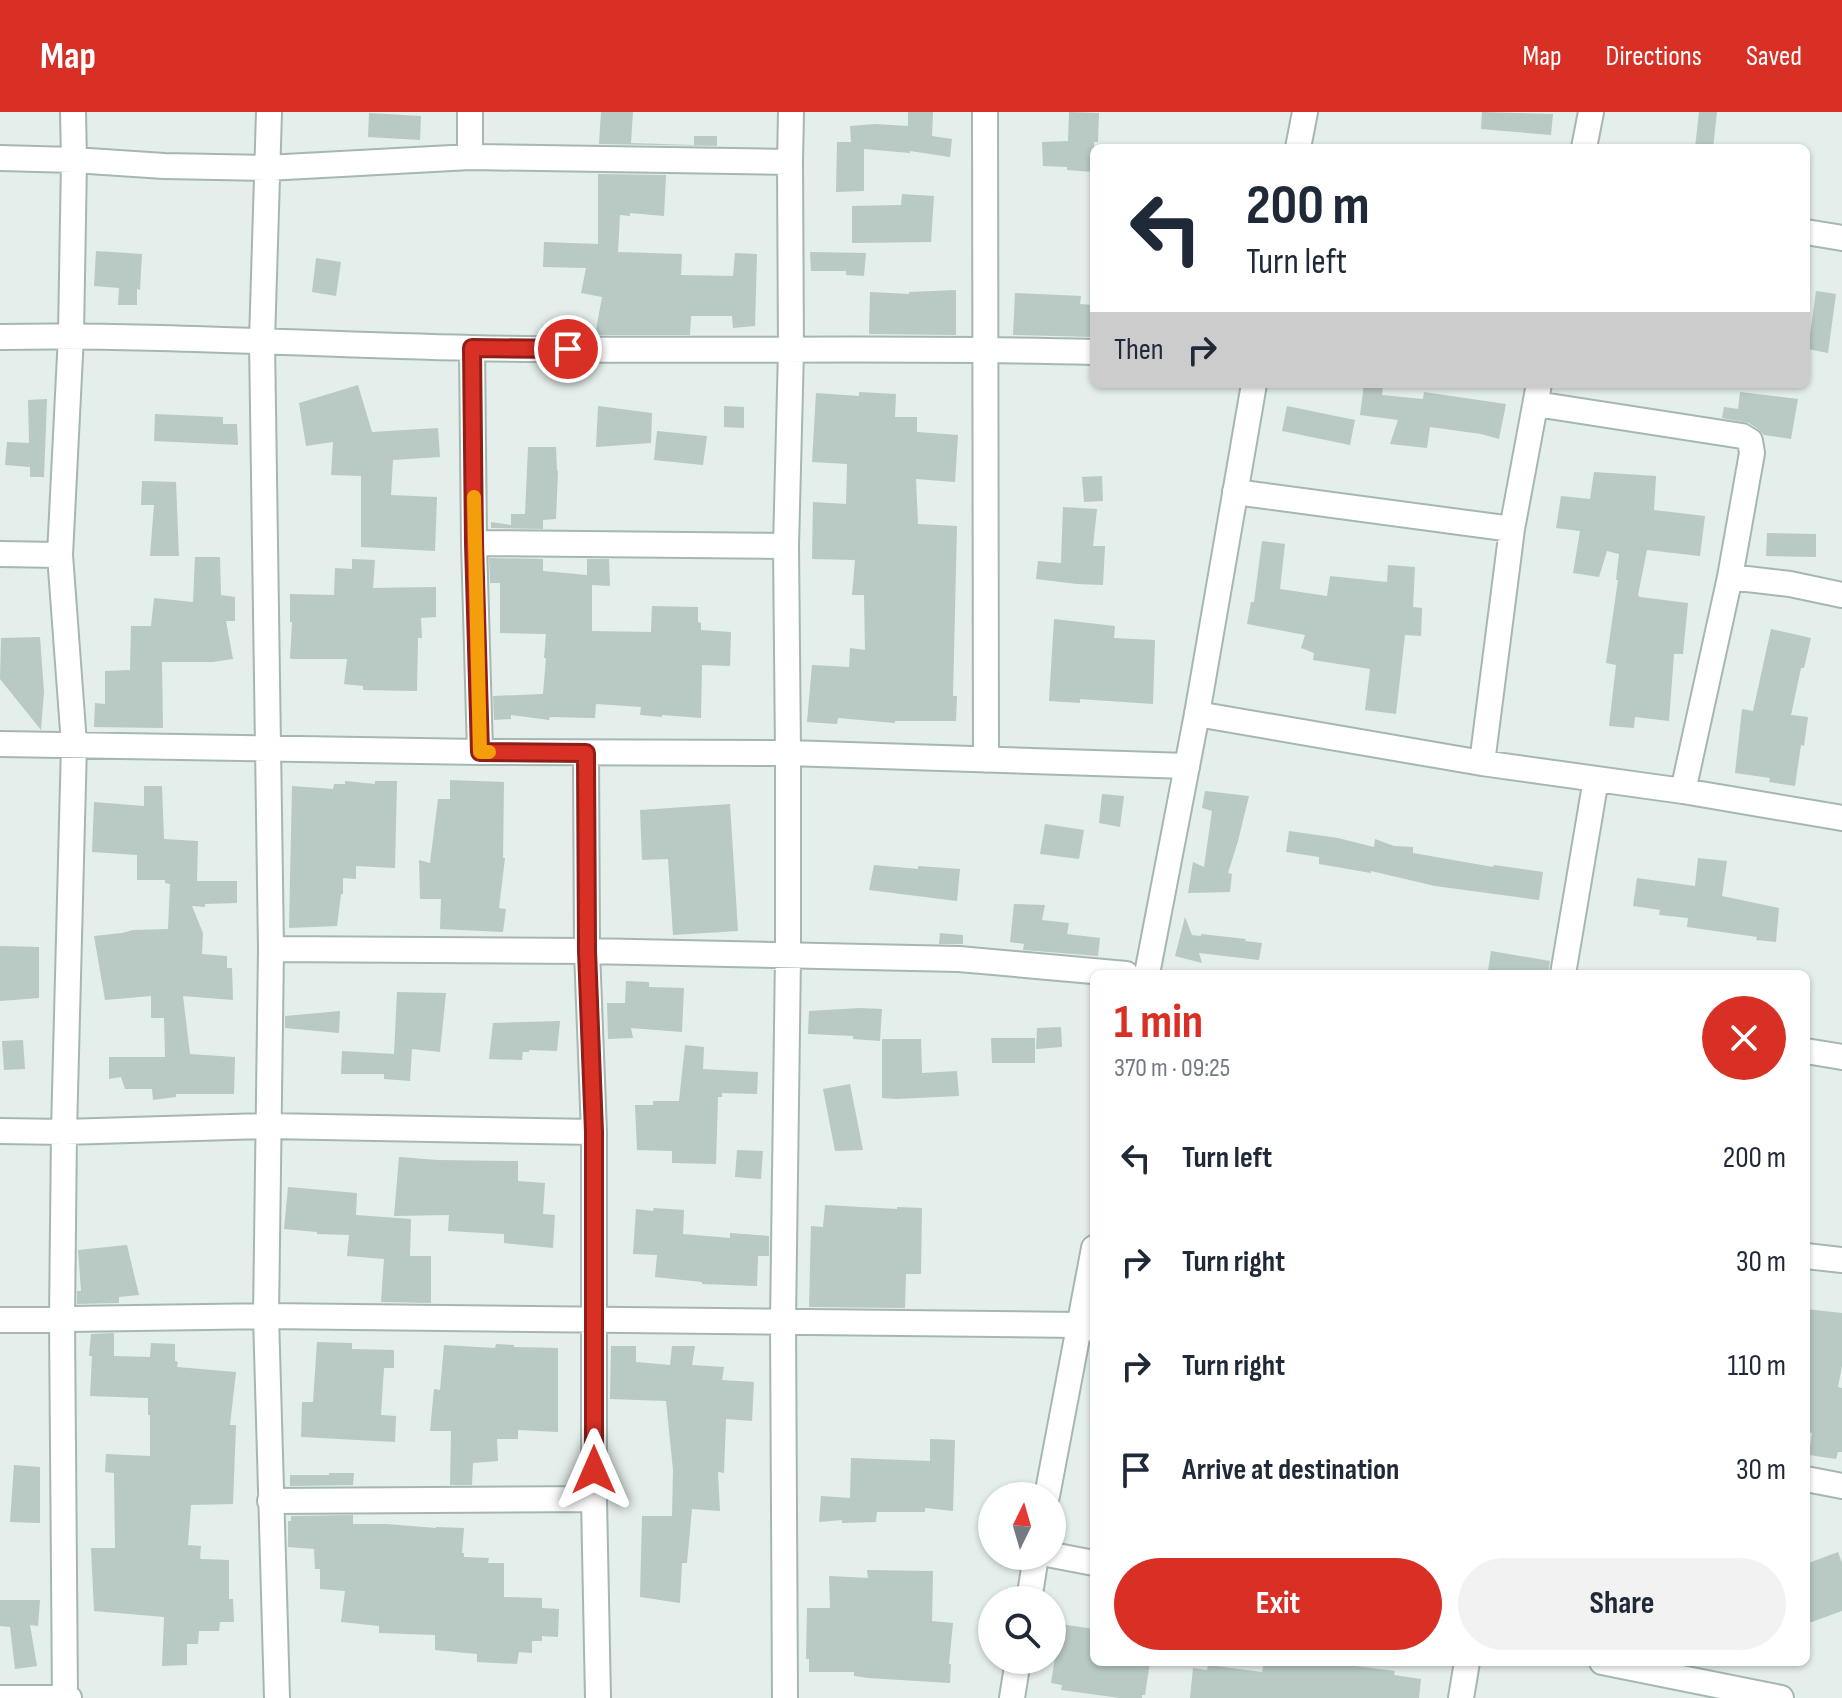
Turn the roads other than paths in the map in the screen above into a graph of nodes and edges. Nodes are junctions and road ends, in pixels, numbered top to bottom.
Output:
1 (73, 112) edge
2 (269, 112) edge
3 (470, 112) edge
4 (791, 112) edge
5 (985, 112) edge
6 (1305, 112) edge
7 (1591, 112) edge
8 (1299, 144) edge
9 (1585, 144) edge
10 (470, 157) junction
11 (0, 158) edge
12 (74, 160) junction
13 (790, 162) junction
14 (267, 168) junction
15 (1810, 233) edge
16 (1842, 238) edge
17 (71, 335) junction
18 (0, 337) edge
19 (262, 341) junction
20 (472, 348) junction
21 (986, 349) junction
22 (791, 350) junction
23 (1090, 352) edge
24 (1253, 388) edge
25 (1537, 394) edge
26 (1235, 492) junction
27 (1512, 529) junction
28 (474, 543) junction
29 (786, 546) junction
30 (0, 554) edge
31 (60, 555) junction
32 (1730, 577) junction
33 (1842, 595) edge
34 (1197, 714) junction
35 (0, 744) edge
36 (74, 744) junction
37 (269, 748) junction
38 (480, 752) junction
39 (586, 753) junction
40 (788, 753) junction
41 (986, 760) junction
42 (1482, 763) junction
43 (1187, 766) junction
44 (1596, 779) junction
45 (1683, 791) junction
46 (1842, 818) edge
47 (271, 949) junction
48 (587, 951) junction
49 (788, 955) junction
50 (1148, 970) edge
51 (1564, 970) edge
52 (1090, 971) edge
53 (1810, 1052) edge
54 (1842, 1057) edge
55 (268, 1126) junction
56 (0, 1131) edge
57 (64, 1132) junction
58 (594, 1132) junction
59 (1810, 1256) edge
60 (1842, 1260) edge
61 (1090, 1288) edge
62 (266, 1316) junction
63 (0, 1320) edge
64 (62, 1320) junction
65 (594, 1320) junction
66 (783, 1322) junction
67 (1086, 1327) edge
68 (1810, 1480) edge
69 (1050, 1482) edge
70 (1842, 1486) edge
71 (594, 1499) junction
72 (270, 1501) junction
73 (1066, 1558) edge
74 (1090, 1562) edge
75 (1466, 1666) edge
76 (1642, 1666) edge
77 (1681, 1670) edge
78 (1016, 1674) edge
79 (0, 1698) edge
80 (67, 1698) edge
81 (277, 1698) edge
82 (598, 1698) edge
83 (785, 1698) edge
84 (1012, 1698) edge
85 (1461, 1698) edge
86 (1781, 1698) edge

1 - 12 street
2 - 14 street
3 - 10 street
4 - 13 street
5 - 21 street
6 - 8 street
7 - 9 street
10 - 13 street
10 - 14 street
11 - 12 street
12 - 14 street
12 - 17 street
13 - 22 street
14 - 19 street
15 - 16 street
17 - 18 street
17 - 19 street
17 - 31 street
19 - 20 street
19 - 37 street
20 - 22 street
20 - 28 street
21 - 22 street
21 - 23 street
21 - 41 street
22 - 29 street
24 - 26 street
25 - 27 street
25 - 32 street
26 - 27 street
26 - 34 street
27 - 42 street
28 - 29 street
28 - 38 street
29 - 40 street
30 - 31 street
31 - 36 street
32 - 33 street
32 - 45 street
34 - 42 street
34 - 43 street
35 - 36 street
36 - 37 street
36 - 57 street
37 - 38 street
37 - 47 street
38 - 39 street
39 - 40 street
39 - 48 street
40 - 41 street
40 - 49 street
41 - 43 street
42 - 44 street
43 - 50 street
44 - 45 street
44 - 51 street
45 - 46 street
47 - 48 street
47 - 55 street
48 - 49 street
48 - 58 street
49 - 52 street
49 - 66 street
53 - 54 street
55 - 57 street
55 - 58 street
55 - 62 street
56 - 57 street
57 - 64 street
58 - 65 street
59 - 60 street
61 - 67 street
62 - 64 street
62 - 65 street
62 - 72 street
63 - 64 street
64 - 80 street
65 - 66 street
65 - 71 street
66 - 67 street
66 - 83 street
67 - 69 street
68 - 70 street
71 - 72 street
71 - 82 street
72 - 81 street
73 - 74 street
75 - 85 street
76 - 77 street
77 - 86 street
78 - 84 street
79 - 80 street

